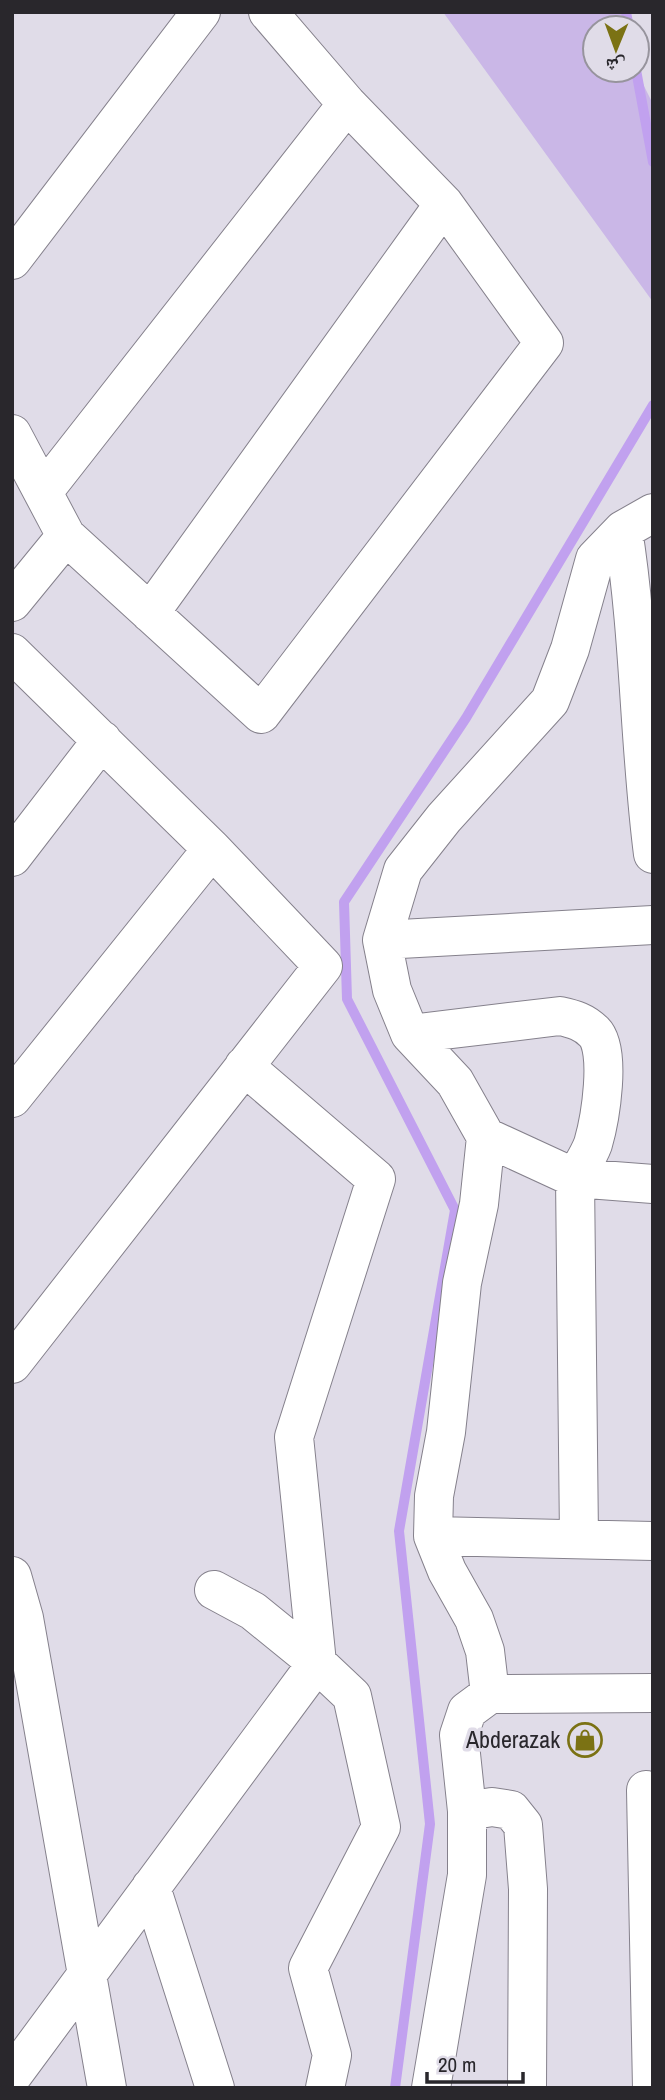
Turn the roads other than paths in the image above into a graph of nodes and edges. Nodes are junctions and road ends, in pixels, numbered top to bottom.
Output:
1 (201, 12) edge
2 (268, 12) edge
3 (347, 104) junction
4 (444, 204) junction
5 (12, 260) edge
6 (12, 434) edge
7 (43, 492) junction
8 (638, 522) edge
9 (66, 536) junction
10 (12, 601) edge
11 (150, 613) junction
12 (12, 653) edge
13 (102, 740) junction
14 (212, 849) junction
15 (653, 854) edge
16 (12, 857) edge
17 (653, 925) edge
18 (382, 940) junction
19 (410, 1034) junction
20 (244, 1066) junction
21 (12, 1098) edge
22 (486, 1137) junction
23 (575, 1178) junction
24 (653, 1184) edge
25 (12, 1364) edge
26 (433, 1536) junction
27 (579, 1538) junction
28 (653, 1541) edge
29 (12, 1576) edge
30 (215, 1590) dead end
31 (18, 1619) edge
32 (317, 1663) junction
33 (653, 1693) edge
34 (490, 1694) junction
35 (646, 1790) dead end
36 (467, 1811) junction
37 (151, 1887) junction
38 (88, 1973) junction
39 (12, 2076) edge
40 (107, 2088) edge
41 (215, 2088) edge
42 (325, 2088) edge
43 (431, 2088) edge
44 (527, 2088) edge
45 (652, 2088) edge

1 - 5 street
2 - 3 street
3 - 4 street
3 - 7 street
4 - 11 street
4 - 11 street
6 - 7 street
7 - 9 street
8 - 15 street
8 - 18 street
9 - 10 street
9 - 11 street
12 - 13 street
13 - 14 street
13 - 16 street
14 - 20 street
14 - 21 street
17 - 18 street
18 - 19 street
19 - 22 street
19 - 23 street
20 - 25 street
20 - 32 street
22 - 23 street
22 - 26 street
23 - 24 street
23 - 27 street
26 - 27 street
26 - 34 street
27 - 28 street
29 - 31 street
30 - 32 street
31 - 38 street
32 - 37 street
32 - 42 street
33 - 34 street
34 - 36 street
35 - 45 street
36 - 43 street
36 - 44 street
37 - 38 street
37 - 41 street
38 - 39 street
38 - 40 street

